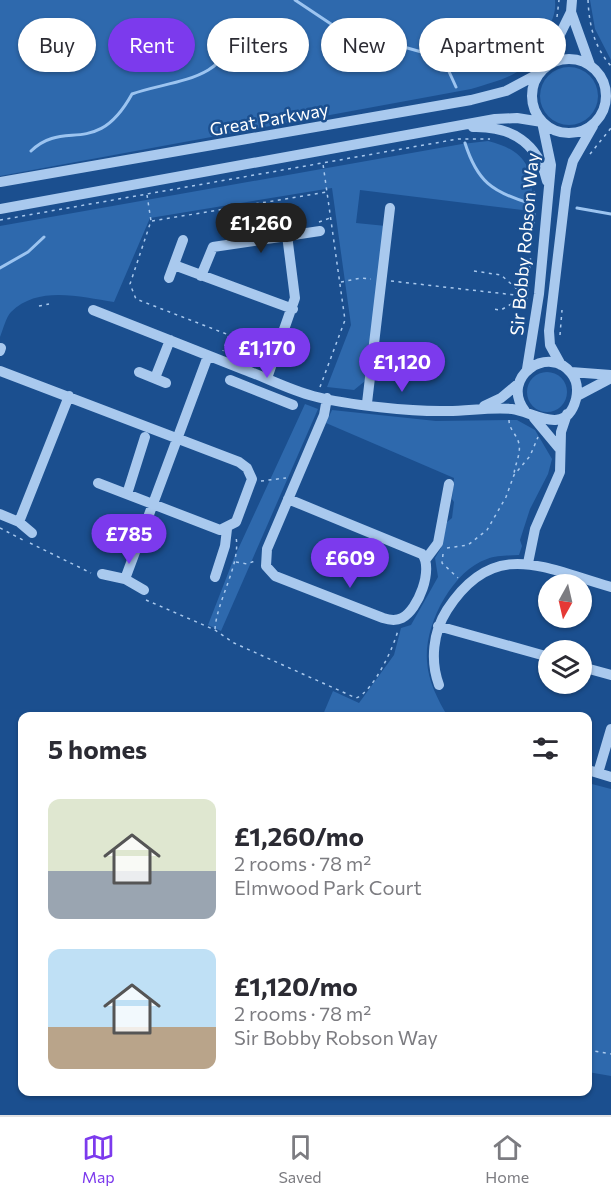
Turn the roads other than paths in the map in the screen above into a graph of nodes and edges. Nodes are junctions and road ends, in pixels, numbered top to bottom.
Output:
1 (572, 0) edge
2 (571, 12) junction
3 (566, 22) edge
4 (566, 59) edge
5 (590, 65) junction
6 (540, 72) edge
7 (541, 72) edge
8 (600, 75) junction
9 (611, 83) edge
10 (606, 114) edge
11 (542, 122) junction
12 (592, 126) junction
13 (451, 127) junction
14 (0, 183) edge
15 (548, 187) junction
16 (390, 208) dead end
17 (0, 209) edge
18 (320, 231) dead end
19 (287, 235) junction
20 (183, 240) dead end
21 (174, 265) junction
22 (201, 276) junction
23 (169, 278) dead end
24 (293, 309) junction
25 (93, 310) dead end
26 (170, 340) junction
27 (208, 356) junction
28 (561, 365) junction
29 (244, 369) junction
30 (527, 369) junction
31 (0, 371) edge
32 (139, 372) dead end
33 (571, 372) junction
34 (611, 377) edge
35 (155, 378) junction
36 (267, 378) junction
37 (166, 383) dead end
38 (519, 383) junction
39 (290, 387) junction
40 (69, 396) junction
41 (577, 396) junction
42 (322, 397) junction
43 (366, 403) junction
44 (478, 409) junction
45 (529, 414) junction
46 (567, 414) junction
47 (145, 437) dead end
48 (177, 438) junction
49 (559, 448) junction
50 (98, 483) dead end
51 (449, 484) dead end
52 (127, 494) junction
53 (288, 499) junction
54 (151, 504) junction
55 (0, 514) edge
56 (19, 522) junction
57 (227, 529) junction
58 (32, 533) dead end
59 (426, 559) junction
60 (528, 563) junction
61 (102, 574) dead end
62 (215, 577) dead end
63 (125, 579) junction
64 (611, 587) edge
65 (144, 590) dead end
66 (438, 626) junction
67 (538, 654) edge
68 (592, 670) edge
69 (611, 675) edge
70 (439, 685) dead end
71 (611, 729) edge
72 (593, 772) edge
73 (611, 777) edge

1 - 2 street
2 - 3 street
2 - 5 street
4 - 5 street, Great Parkway
5 - 8 street
6 - 14 street, Great Parkway
7 - 11 street
8 - 9 street
8 - 10 street
10 - 12 street
11 - 12 street
11 - 13 street
11 - 15 street, Sir Bobby Robson Way
12 - 28 street, Sir Bobby Robson Way
13 - 15 street
13 - 17 street
15 - 30 street, Sir Bobby Robson Way
16 - 43 street
18 - 19 street
19 - 22 street
19 - 24 street
20 - 21 street
21 - 22 street
21 - 23 street
22 - 24 street
24 - 36 street
25 - 26 street
26 - 27 street
26 - 35 street
27 - 29 street
27 - 48 street
28 - 30 street
28 - 33 street
29 - 36 street
29 - 39 street
30 - 38 street
31 - 40 street
32 - 35 street
33 - 34 street
33 - 41 street
34 - 41 street
35 - 37 street
36 - 39 street
38 - 44 street
38 - 45 street
39 - 42 street
40 - 48 street
40 - 56 street
41 - 46 street
42 - 43 street
42 - 53 street
43 - 44 street
44 - 45 street
45 - 46 street
45 - 49 street
46 - 49 street
47 - 52 street
48 - 54 street
48 - 57 street
49 - 60 street
50 - 52 street
51 - 59 street
52 - 54 street
53 - 59 street
53 - 59 street
54 - 57 street
54 - 63 street
55 - 56 street
56 - 58 street
57 - 62 street
60 - 64 street
60 - 66 street
61 - 63 street
63 - 65 street
66 - 67 street
66 - 70 street
68 - 69 street
71 - 72 street
72 - 73 street

